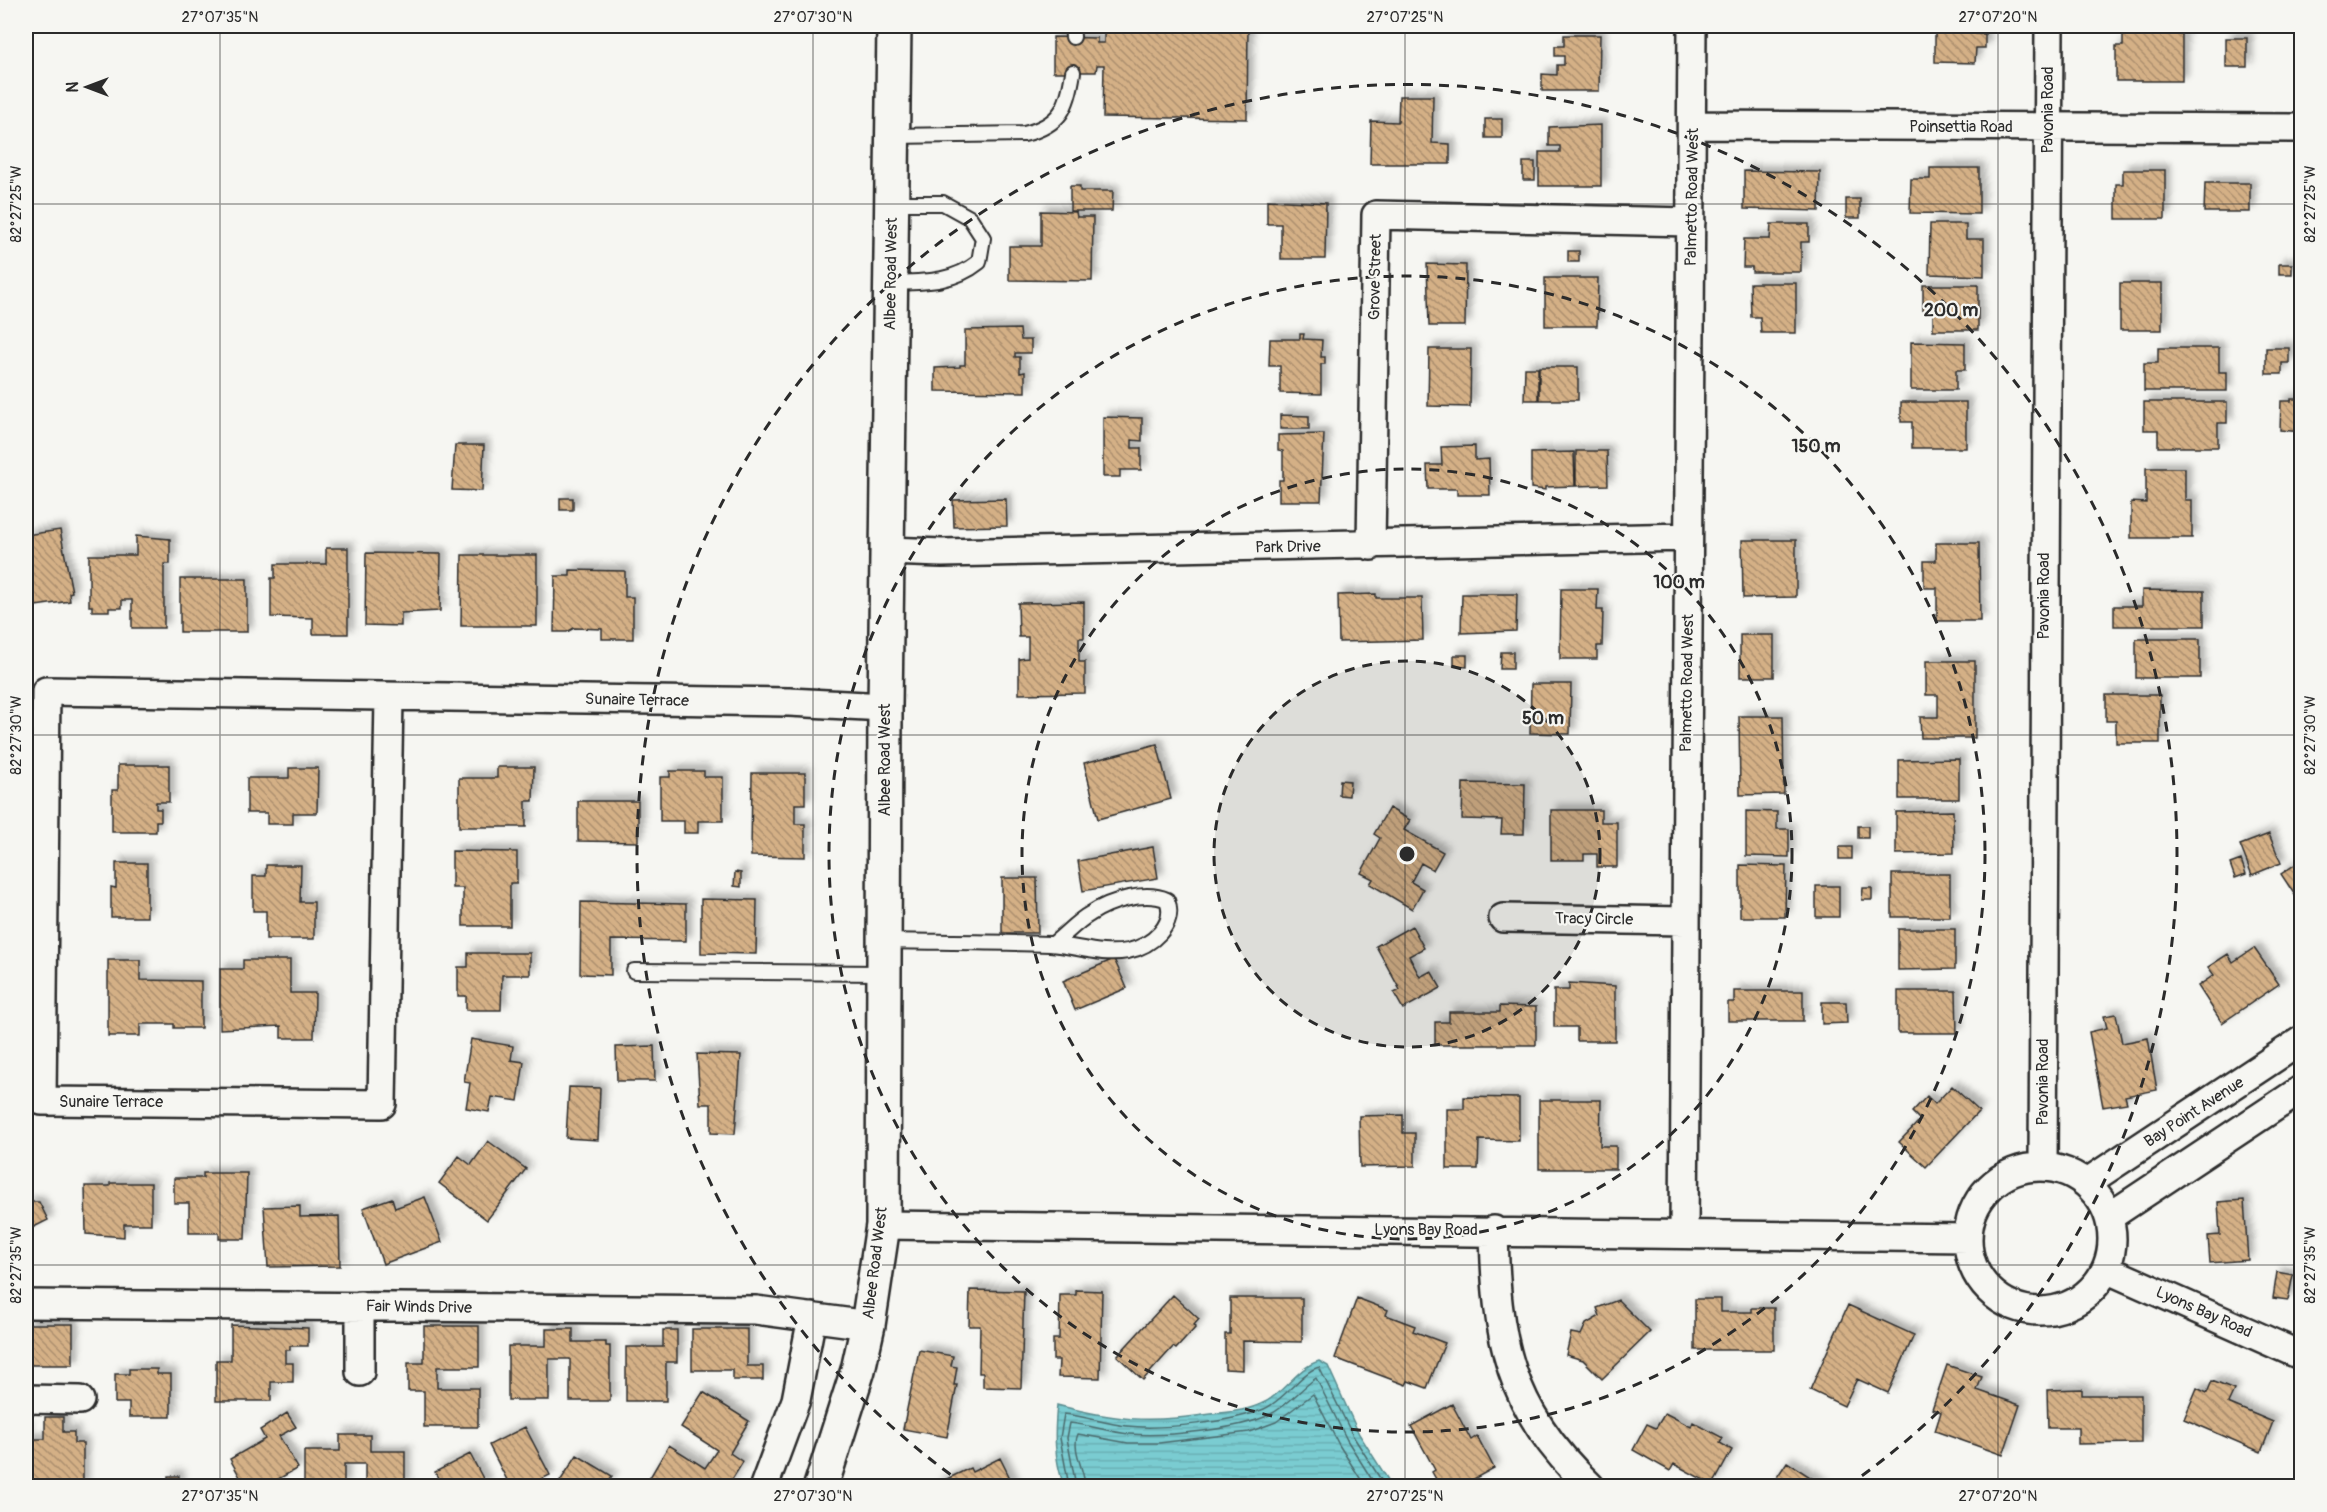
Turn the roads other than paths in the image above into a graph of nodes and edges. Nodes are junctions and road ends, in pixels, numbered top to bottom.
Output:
1 (894, 26) edge
2 (1692, 26) edge
3 (2049, 26) edge
4 (1073, 72) dead end
5 (1692, 125) junction
6 (2048, 128) junction
7 (2301, 128) edge
8 (893, 136) junction
9 (892, 202) junction
10 (1691, 222) junction
11 (891, 283) junction
12 (1688, 537) junction
13 (1371, 546) junction
14 (887, 551) junction
15 (389, 697) junction
16 (885, 706) junction
17 (1503, 918) dead end
18 (1684, 921) junction
19 (884, 941) junction
20 (1053, 944) junction
21 (634, 971) dead end
22 (884, 973) junction
23 (2301, 1040) edge
24 (2301, 1089) edge
25 (2043, 1166) junction
26 (2086, 1183) junction
27 (2109, 1217) junction
28 (883, 1225) junction
29 (1494, 1230) junction
30 (1684, 1233) junction
31 (1968, 1238) junction
32 (2106, 1269) junction
33 (26, 1305) edge
34 (360, 1306) junction
35 (812, 1317) junction
36 (868, 1325) junction
37 (2301, 1356) edge
38 (360, 1372) dead end
39 (26, 1399) edge
40 (80, 1400) dead end
41 (764, 1486) edge
42 (821, 1486) edge
43 (1590, 1486) edge

1 - 8 street, Albee Road West
2 - 5 street, Palmetto Road West
3 - 6 street, Pavonia Road
4 - 8 lane
5 - 6 street, Poinsettia Road
5 - 10 street, Palmetto Road West
6 - 7 street, Poinsettia Road
6 - 25 street, Pavonia Road
8 - 9 street, Albee Road West
9 - 11 street, Albee Road West
9 - 11 lane
10 - 12 street, Palmetto Road West
10 - 13 street, Grove Street
11 - 14 street, Albee Road West
12 - 13 street, Park Drive
12 - 18 street, Palmetto Road West
13 - 14 street, Park Drive
14 - 16 street, Albee Road West
15 - 15 street, Sunaire Terrace
15 - 16 street, Sunaire Terrace
16 - 19 street, Albee Road West
17 - 18 street, Tracy Circle
18 - 30 street, Palmetto Road West
19 - 20 lane
19 - 22 street, Albee Road West
20 - 20 lane
21 - 22 lane
22 - 28 street, Albee Road West
23 - 26 street, Bay Point Avenue
24 - 27 street
25 - 26 street
25 - 31 street
26 - 27 street
27 - 32 street
28 - 29 street, Lyons Bay Road
28 - 36 street, Albee Road West
29 - 30 street, Lyons Bay Road
29 - 43 street
30 - 31 street, Lyons Bay Road
31 - 32 street
32 - 37 street, Lyons Bay Road
33 - 34 street, Fair Winds Drive
34 - 35 street, Fair Winds Drive
34 - 38 street
35 - 36 street, Fair Winds Drive
35 - 41 street
36 - 42 street, Albee Road West
39 - 40 street

